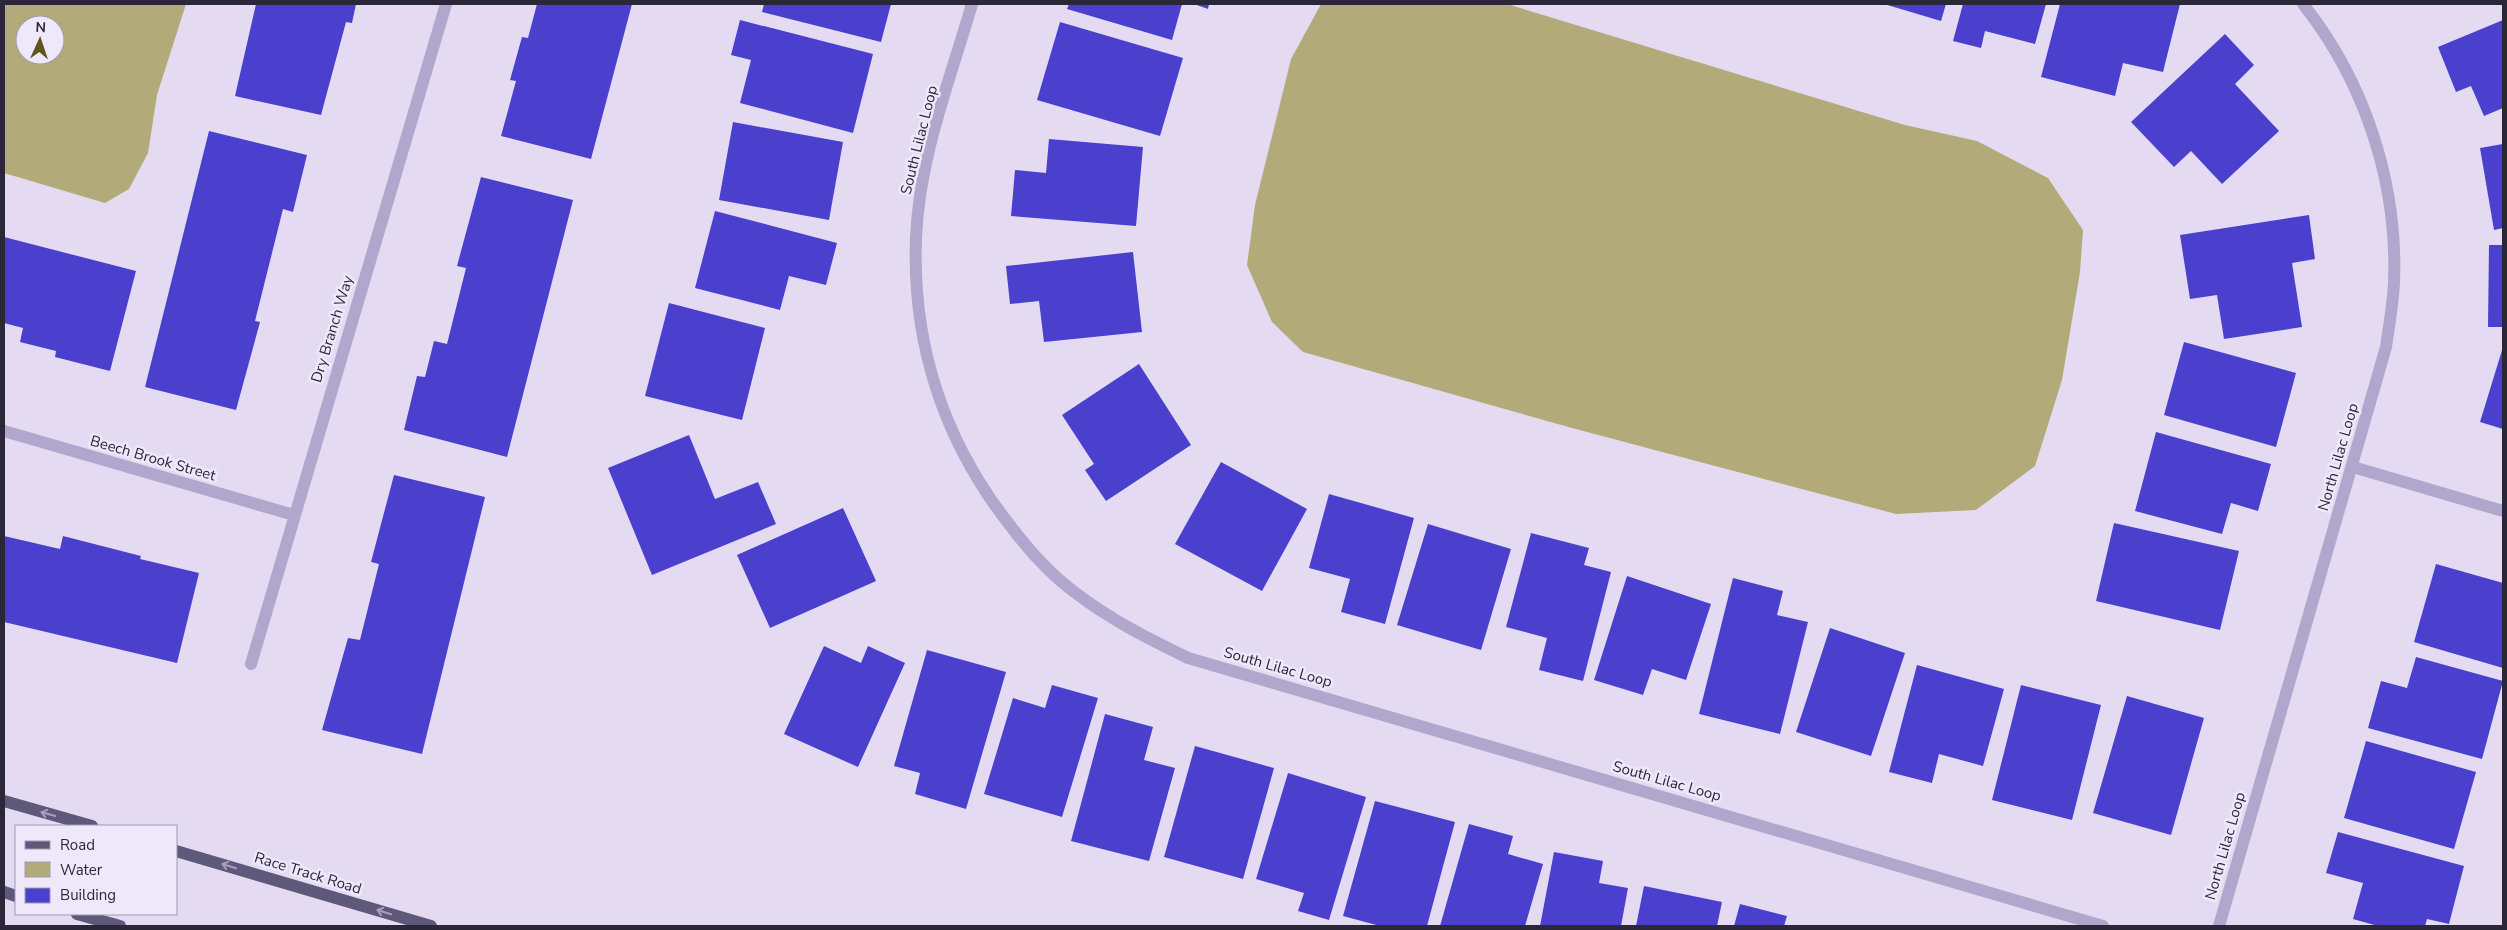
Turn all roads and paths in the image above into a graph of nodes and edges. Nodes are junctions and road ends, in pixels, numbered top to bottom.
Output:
1 (446, 4) edge
2 (972, 4) edge
3 (2303, 4) edge
4 (4, 431) edge
5 (2353, 467) junction
6 (2503, 511) edge
7 (294, 516) junction
8 (251, 664) dead end
9 (4, 801) edge
10 (88, 825) edge
11 (178, 852) edge
12 (81, 915) edge
13 (120, 926) edge
14 (431, 926) edge
15 (2103, 926) edge
16 (2219, 926) edge

1 - 7 street, Dry Branch Way
2 - 15 street, South Lilac Loop
3 - 5 street, North Lilac Loop
4 - 7 street, Beech Brook Street
5 - 6 street
5 - 16 street, North Lilac Loop
7 - 8 street, Dry Branch Way
10 -> 9 main road
14 -> 11 main road, Race Track Road
12 - 13 main road

